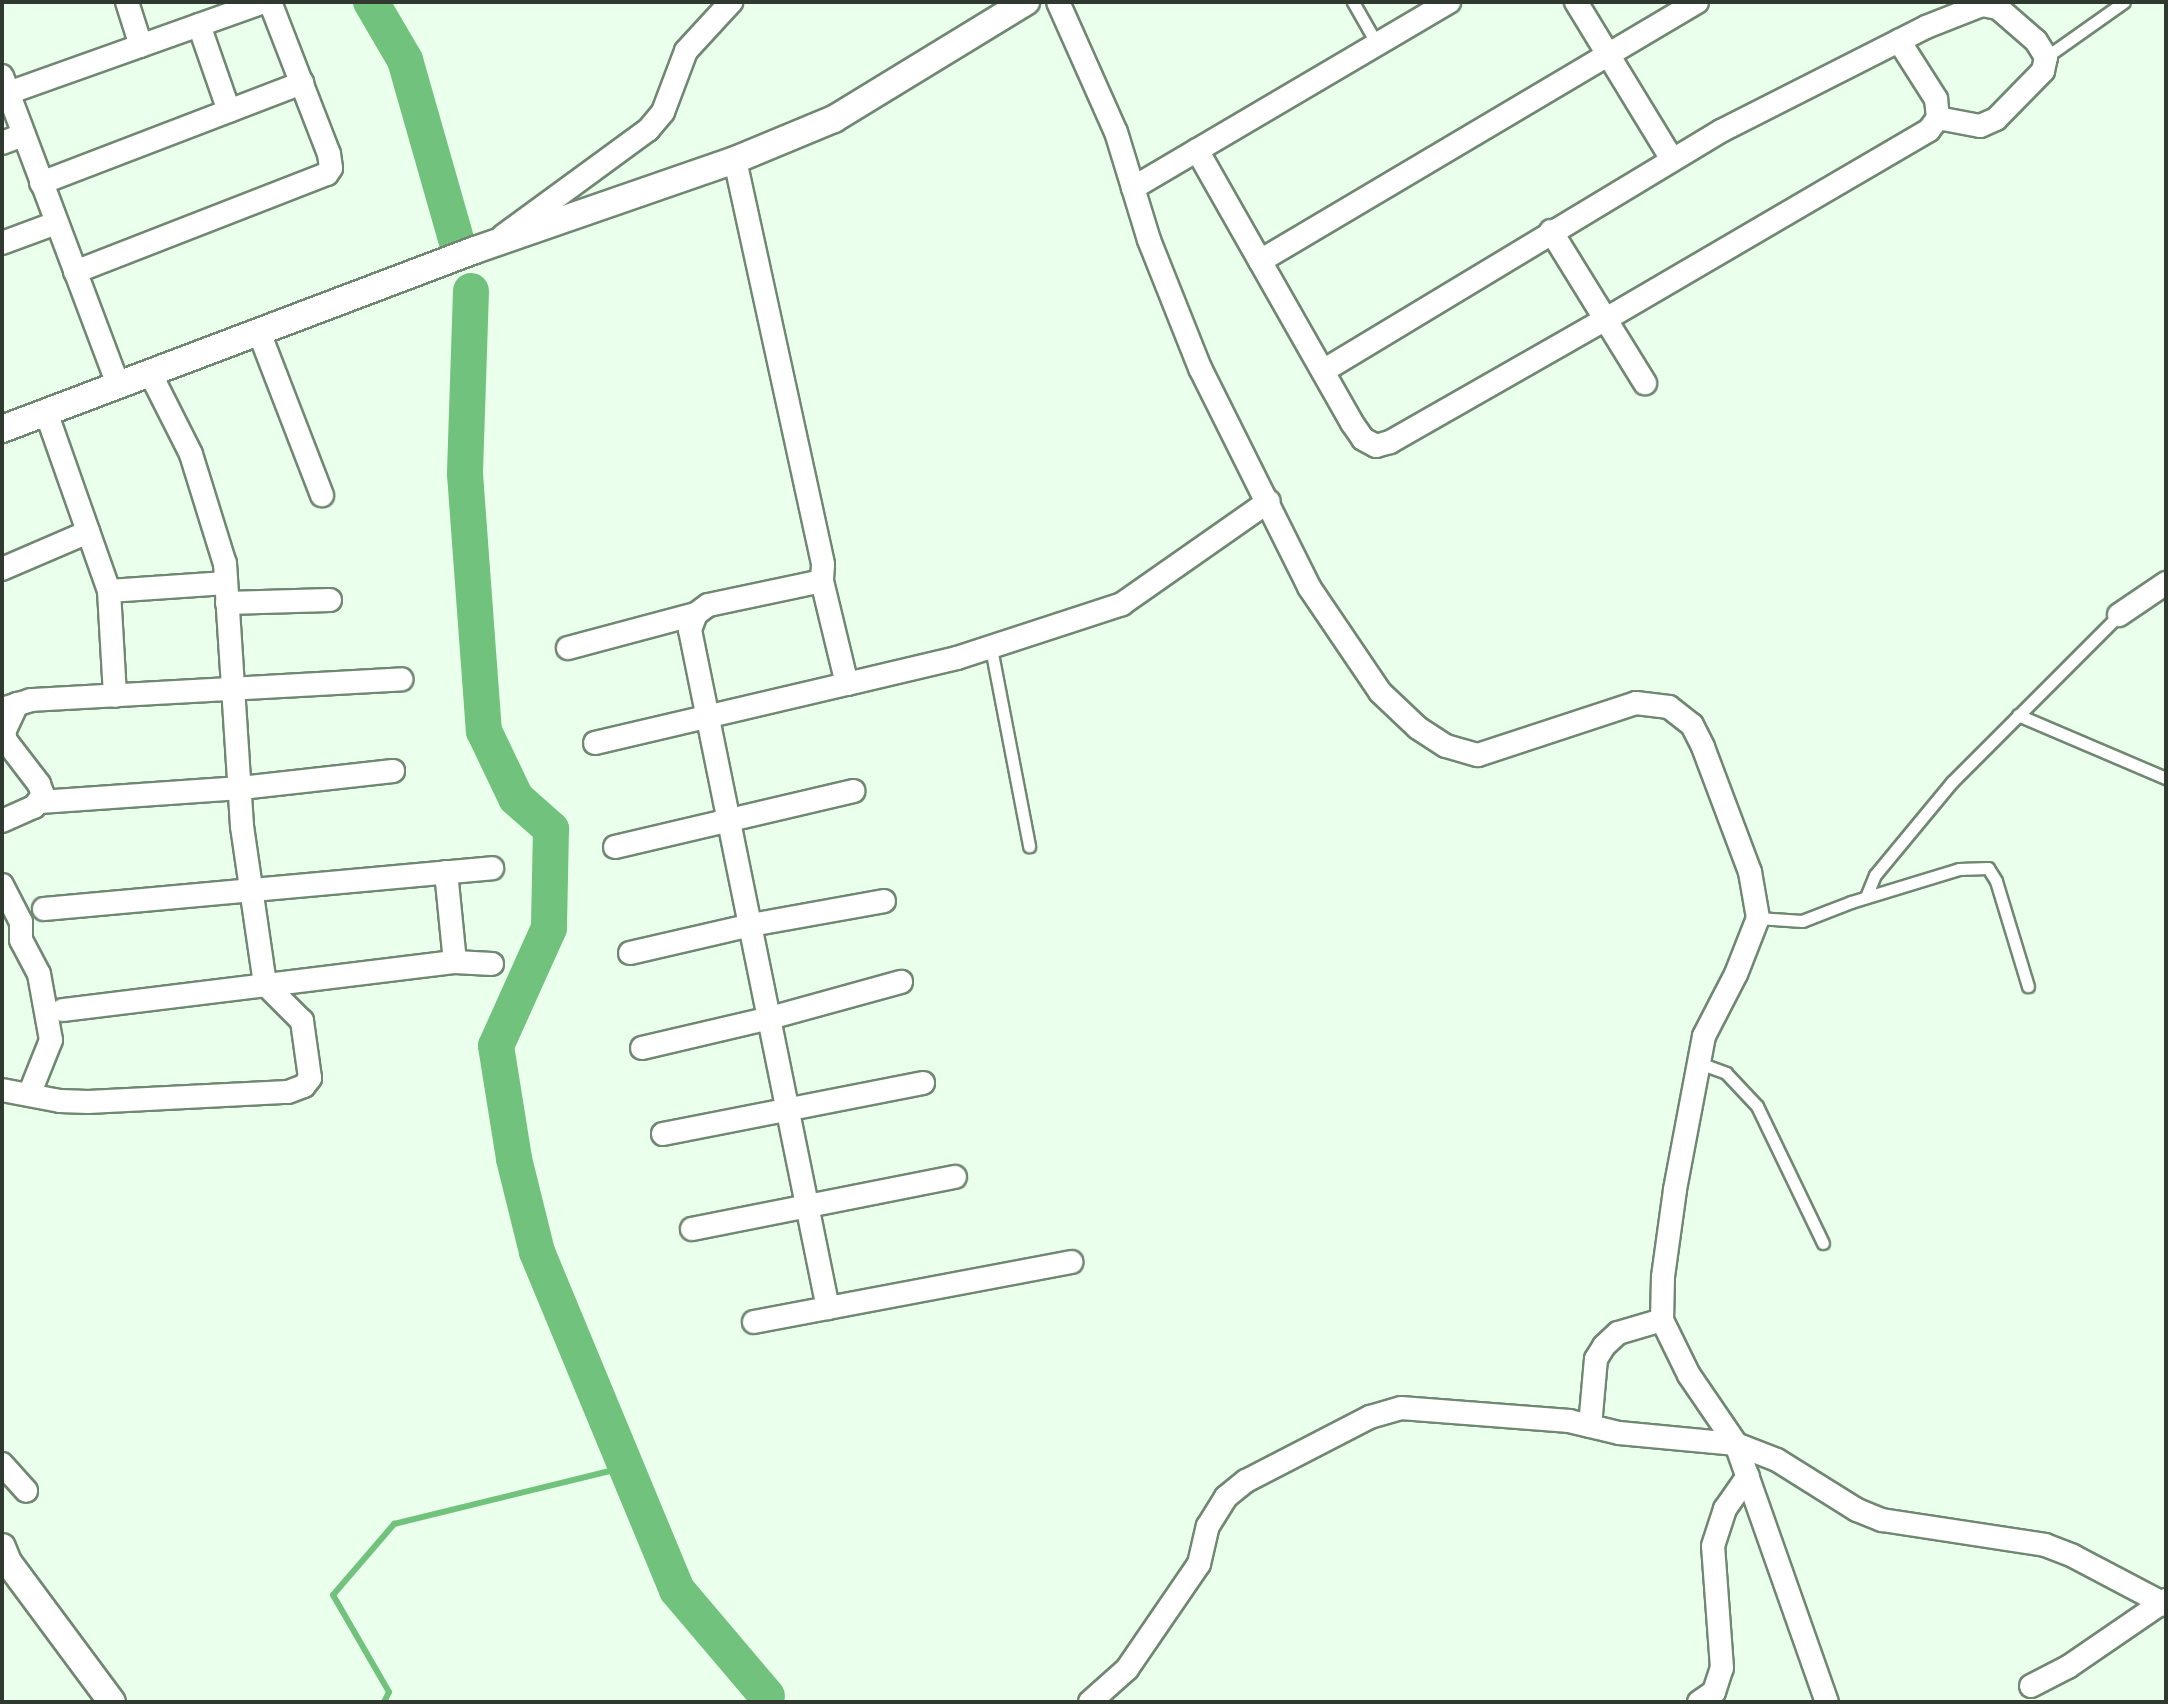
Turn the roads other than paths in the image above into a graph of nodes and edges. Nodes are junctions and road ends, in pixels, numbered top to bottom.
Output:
1 (127, 2) edge
2 (263, 2) edge
3 (270, 2) edge
4 (731, 2) edge
5 (1026, 2) edge
6 (1058, 2) edge
7 (1353, 2) edge
8 (1449, 2) edge
9 (1576, 2) edge
10 (1697, 2) edge
11 (2124, 2) edge
12 (199, 25) junction
13 (1899, 41) junction
14 (1377, 44) junction
15 (141, 46) junction
16 (1607, 55) junction
17 (2046, 57) junction
18 (302, 83) junction
19 (5, 85) edge
20 (229, 111) junction
21 (1938, 118) junction
22 (23, 135) junction
23 (2, 143) edge
24 (1197, 150) junction
25 (1672, 159) junction
26 (735, 160) junction
27 (41, 183) junction
28 (1133, 188) junction
29 (56, 223) junction
30 (1551, 231) junction
31 (2, 243) edge
32 (484, 247) junction
33 (1260, 261) junction
34 (75, 272) junction
35 (1606, 319) junction
36 (259, 332) junction
37 (1323, 371) junction
38 (150, 373) junction
39 (1645, 383) dead end
40 (118, 385) junction
41 (46, 412) junction
42 (2, 429) edge
43 (322, 495) dead end
44 (1269, 501) junction
45 (88, 532) junction
46 (2, 569) edge
47 (822, 581) junction
48 (2166, 583) edge
49 (109, 591) junction
50 (227, 593) junction
51 (330, 600) dead end
52 (696, 614) junction
53 (2119, 615) joint
54 (568, 648) dead end
55 (991, 648) junction
56 (401, 679) dead end
57 (847, 684) junction
58 (233, 689) junction
59 (115, 696) junction
60 (10, 707) edge
61 (2018, 715) junction
62 (709, 717) junction
63 (595, 743) dead end
64 (393, 771) dead end
65 (2166, 778) edge
66 (241, 788) junction
67 (854, 791) dead end
68 (40, 802) junction
69 (730, 820) junction
70 (2, 821) edge
71 (1029, 846) dead end
72 (615, 847) dead end
73 (492, 868) dead end
74 (446, 872) junction
75 (2, 885) edge
76 (250, 892) junction
77 (1866, 897) junction
78 (884, 901) dead end
79 (44, 909) dead end
80 (1758, 918) junction
81 (751, 925) junction
82 (630, 953) dead end
83 (455, 962) junction
84 (492, 964) dead end
85 (901, 982) dead end
86 (265, 984) junction
87 (2028, 986) dead end
88 (63, 1010) dead end
89 (770, 1018) junction
90 (642, 1048) dead end
91 (1699, 1063) junction
92 (923, 1083) dead end
93 (2, 1090) edge
94 (29, 1095) junction
95 (788, 1108) junction
96 (663, 1134) dead end
97 (955, 1177) dead end
98 (808, 1208) junction
99 (692, 1229) dead end
100 (1823, 1243) dead end
101 (1071, 1262) dead end
102 (828, 1308) junction
103 (1662, 1320) junction
104 (754, 1322) dead end
105 (1590, 1426) junction
106 (1736, 1444) junction
107 (2, 1464) edge
108 (1748, 1476) junction
109 (26, 1491) dead end
110 (2, 1547) edge
111 (2164, 1603) edge
112 (2031, 1686) dead end
113 (112, 1702) edge
114 (1090, 1702) edge
115 (1699, 1702) edge
116 (1827, 1702) edge

1 - 15 street
2 - 12 street
3 - 18 street
4 - 32 street
5 - 26 street
6 - 28 street
7 - 14 lane
8 - 14 street
9 - 16 street
10 - 16 street
11 - 17 lane
12 - 15 street
12 - 20 street
13 - 17 street
13 - 21 street
13 - 25 street
14 - 24 street
15 - 19 street
16 - 25 street
16 - 33 street
17 - 21 street
18 - 20 street
18 - 34 street
19 - 22 street
20 - 27 street
21 - 35 street
22 - 23 street
22 - 27 street
24 - 28 street
24 - 33 street
25 - 30 street
26 - 32 street
26 - 47 street
27 - 29 street
28 - 44 street
29 - 31 street
29 - 34 street
30 - 35 street
30 - 37 street
32 - 36 street
33 - 37 street
34 - 40 street
35 - 37 street
35 - 39 street
36 - 38 street
36 - 43 street
38 - 40 street
38 - 50 street
40 - 41 street
41 - 42 street
41 - 45 street
44 - 55 street
44 - 80 street
45 - 46 street
45 - 49 street
47 - 52 street
47 - 57 street
48 - 53 street
49 - 50 street
49 - 59 street
50 - 51 street
50 - 58 street
52 - 54 street
52 - 62 street
53 - 61 lane
55 - 57 street
55 - 71 lane
56 - 58 street
57 - 62 street
58 - 59 street
58 - 66 street
59 - 60 street
60 - 68 street
61 - 65 lane
61 - 77 lane
62 - 63 street
62 - 69 street
64 - 66 street
66 - 68 street
66 - 76 street
67 - 69 street
68 - 70 street
69 - 72 street
69 - 81 street
73 - 74 street
74 - 76 street
74 - 83 street
75 - 94 street
76 - 79 street
76 - 86 street
77 - 80 lane
77 - 87 lane
78 - 81 street
80 - 91 street
81 - 82 street
81 - 89 street
83 - 84 street
83 - 86 street
85 - 89 street
86 - 88 street
86 - 94 street
89 - 90 street
89 - 95 street
91 - 100 lane
91 - 103 street
92 - 95 street
93 - 94 street
95 - 96 street
95 - 98 street
97 - 98 street
98 - 99 street
98 - 102 street
101 - 102 street
102 - 104 street
103 - 105 street
103 - 106 street
105 - 106 street
105 - 114 street
106 - 108 street
106 - 111 street
107 - 109 street
108 - 115 street
108 - 116 street
110 - 113 street
111 - 112 street

